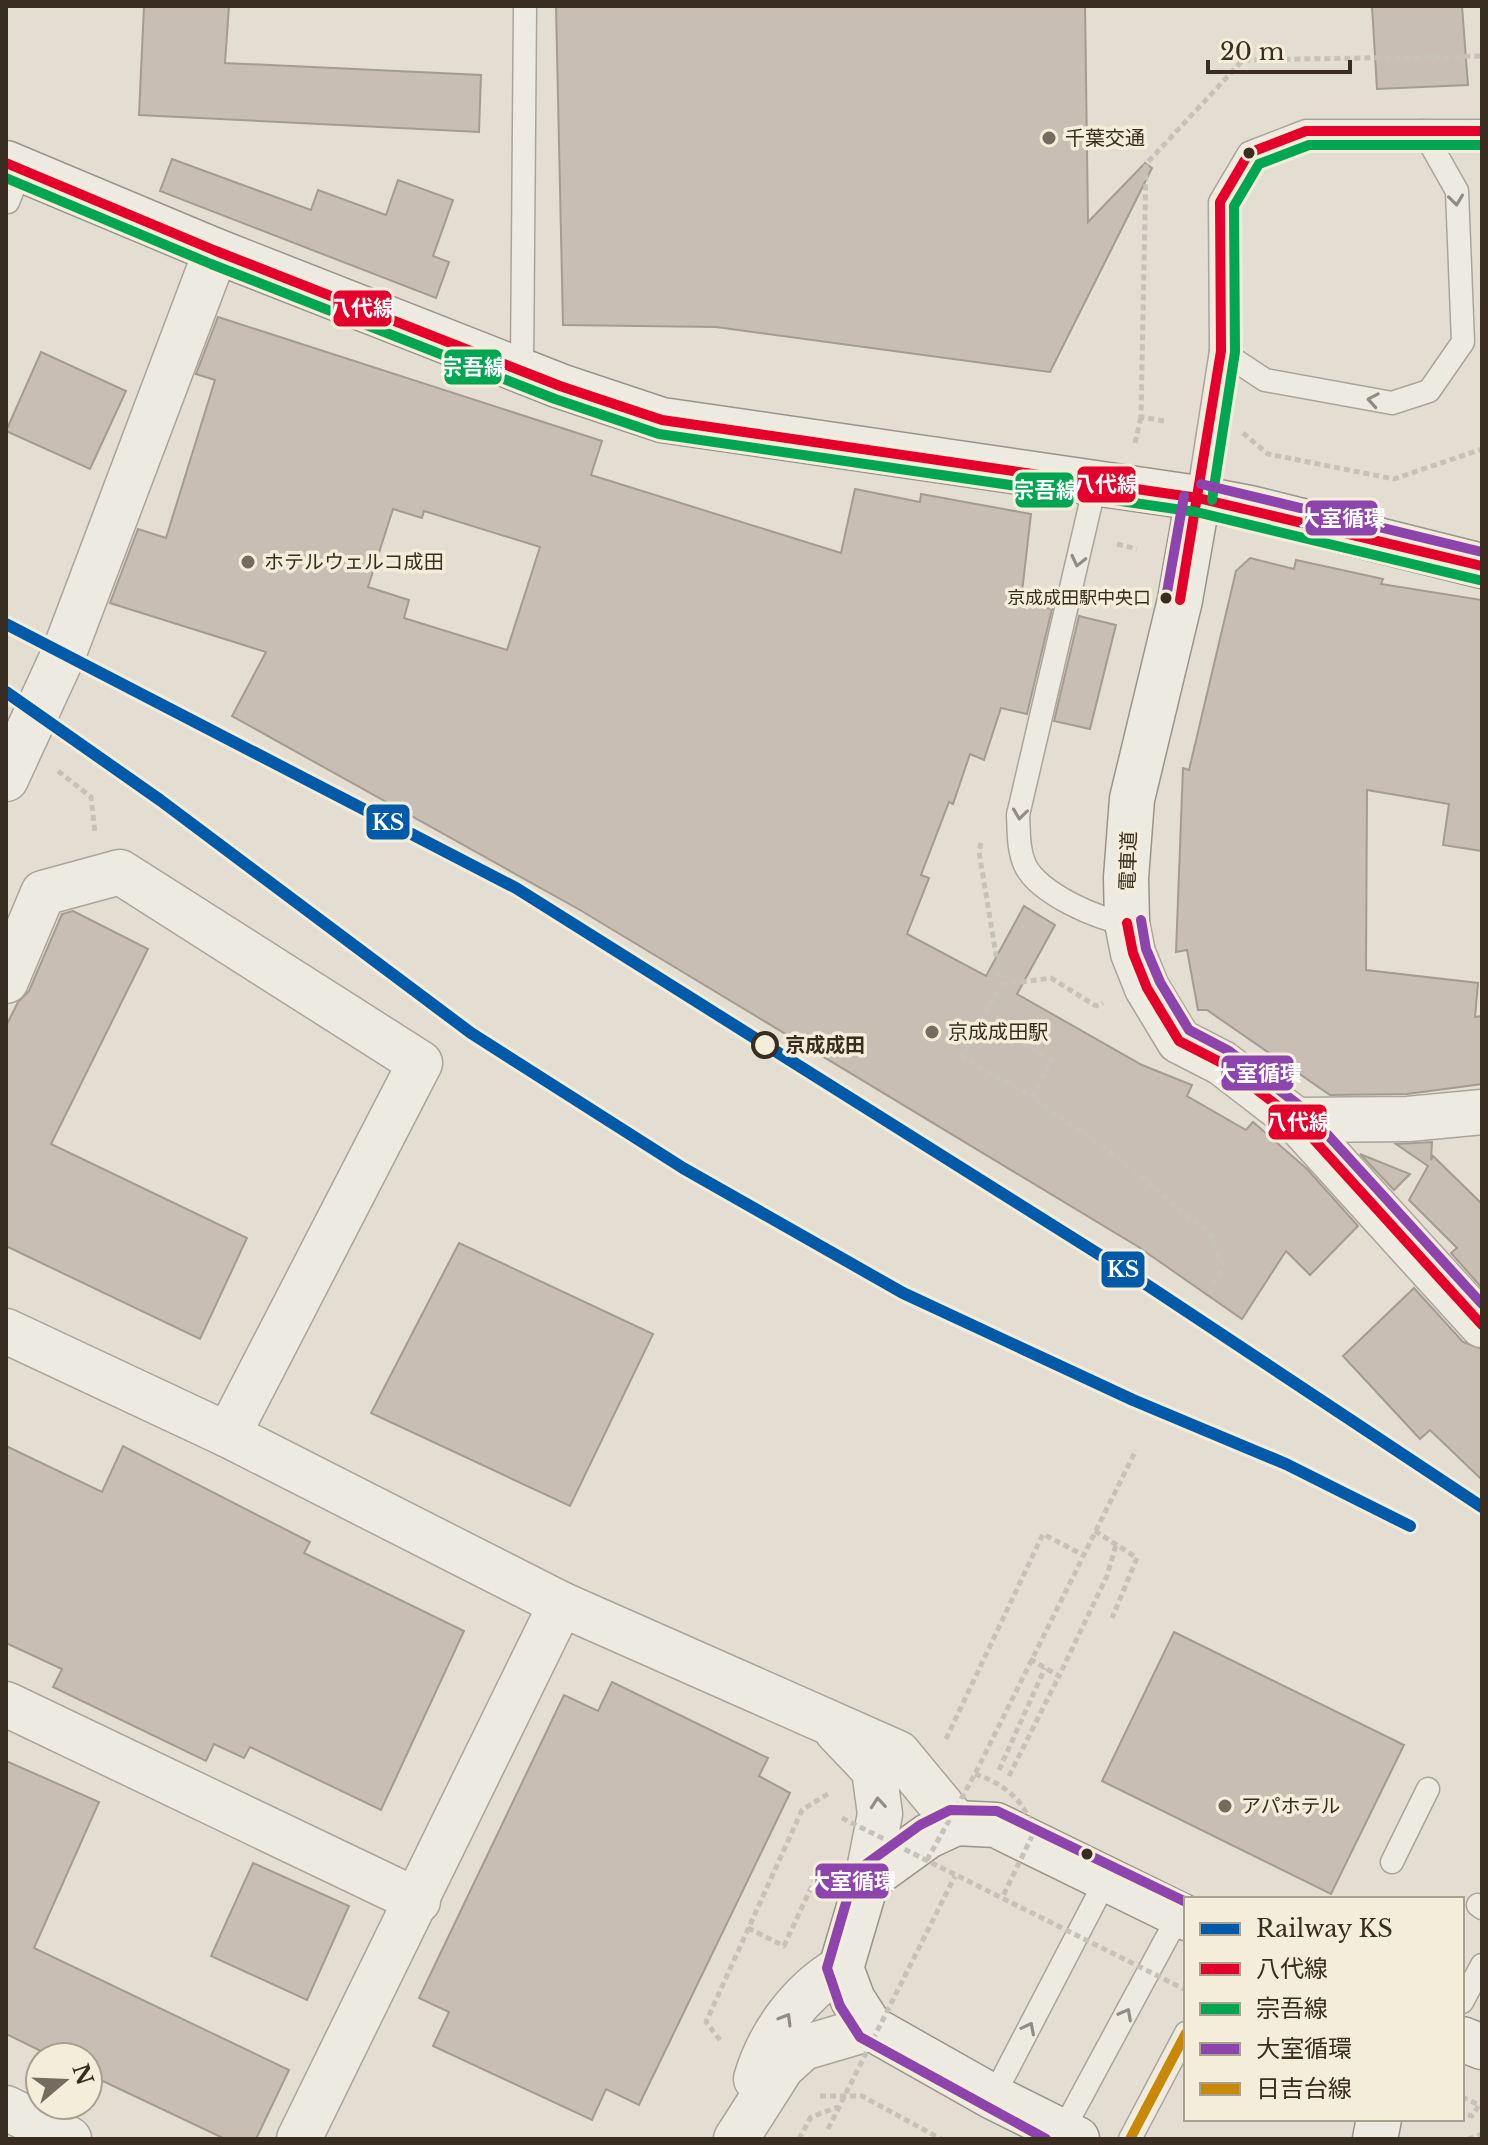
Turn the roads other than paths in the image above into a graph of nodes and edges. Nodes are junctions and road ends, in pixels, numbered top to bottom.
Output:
1 (525, 6) edge
2 (1423, 131) junction
3 (1482, 131) edge
4 (12, 178) edge
5 (216, 251) junction
6 (1221, 351) junction
7 (522, 368) junction
8 (1095, 485) junction
9 (1198, 498) junction
10 (1482, 566) edge
11 (14, 762) edge
12 (1127, 923) junction
13 (6, 981) edge
14 (1482, 1112) edge
15 (1296, 1120) junction
16 (1482, 1325) edge
17 (6, 1331) edge
18 (228, 1435) junction
19 (561, 1604) junction
20 (6, 1704) edge
21 (829, 1724) junction
22 (1428, 1789) dead end
23 (956, 1823) junction
24 (1392, 1862) dead end
25 (1107, 1878) junction
26 (867, 1880) junction
27 (418, 1901) junction
28 (1183, 1916) edge
29 (1482, 1965) edge
30 (841, 1968) junction
31 (1464, 1998) edge
32 (871, 2028) junction
33 (1184, 2037) edge
34 (993, 2097) junction
35 (6, 2108) edge
36 (741, 2128) edge
37 (1069, 2135) edge
38 (69, 2139) edge
39 (299, 2139) edge
40 (1130, 2139) edge

1 - 7 lane
2 - 3 lane
2 - 6 lane
2 -> 6 lane
4 - 5 street
5 - 7 street
5 - 11 street
6 - 9 lane
7 - 8 street
8 - 9 street
8 -> 12 lane
9 - 10 street
9 - 12 street, 電車道
12 - 15 street, 電車道
13 - 18 street
14 - 15 street
15 - 16 street, 電車道
17 - 18 street
18 - 19 street
19 - 21 street
19 - 27 street
20 - 27 street
21 - 23 street
26 -> 21 street
22 - 24 lane
23 - 25 street
23 - 26 street
25 - 28 street
34 -> 25 lane
26 - 30 street
27 - 39 street
37 -> 28 lane
29 - 31 lane
30 - 32 street
36 -> 30 street
32 - 34 street
32 - 36 street
33 - 40 lane
34 - 37 street
35 - 38 street

